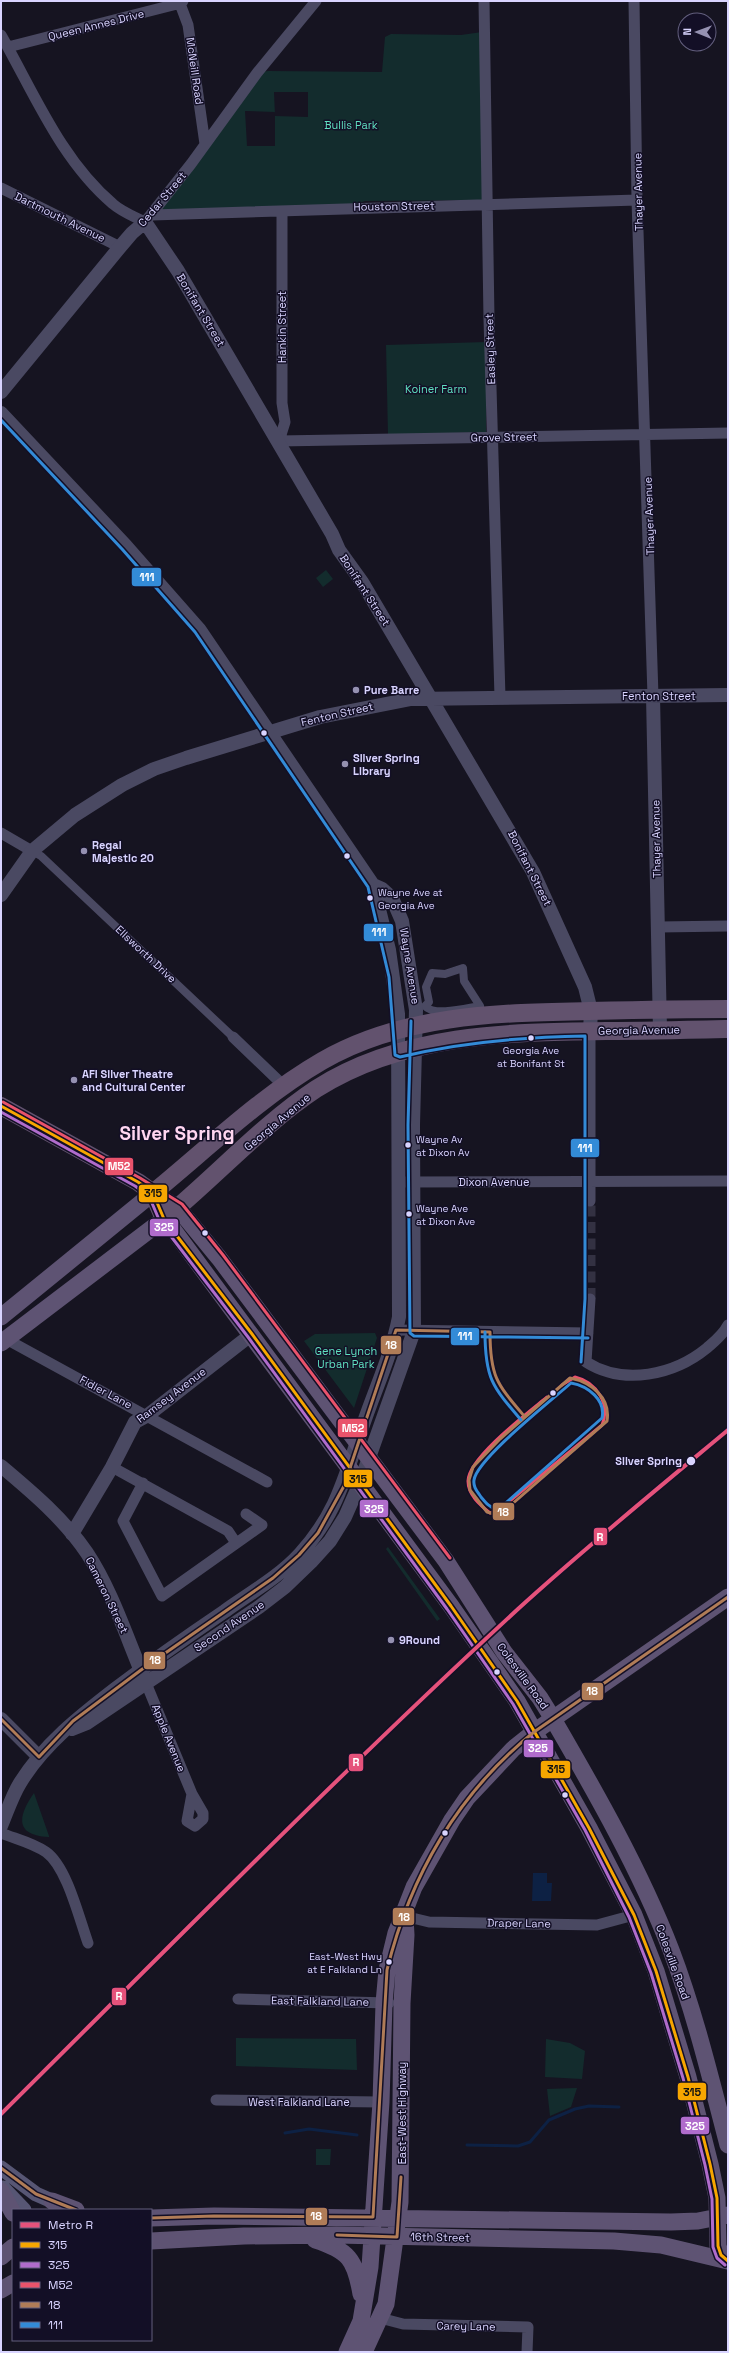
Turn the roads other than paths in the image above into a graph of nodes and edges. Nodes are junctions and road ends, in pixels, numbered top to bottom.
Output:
1 (316, 1) edge
2 (484, 1) edge
3 (634, 1) edge
4 (181, 2) edge
5 (1, 35) edge
6 (8, 47) junction
7 (205, 144) junction
8 (1, 188) edge
9 (637, 200) junction
10 (488, 204) junction
11 (282, 211) junction
12 (148, 219) junction
13 (120, 247) junction
14 (1, 392) edge
15 (1, 413) edge
16 (728, 433) edge
17 (646, 434) junction
18 (494, 438) junction
19 (279, 442) junction
20 (728, 695) edge
21 (653, 696) junction
22 (500, 697) junction
23 (431, 699) junction
24 (270, 732) junction
25 (1, 833) edge
26 (32, 851) junction
27 (373, 885) junction
28 (1, 895) edge
29 (728, 926) edge
30 (659, 927) junction
31 (432, 973) joint
32 (728, 1009) edge
33 (659, 1010) junction
34 (591, 1011) junction
35 (416, 1025) junction
36 (728, 1029) edge
37 (397, 1030) junction
38 (660, 1030) junction
39 (590, 1031) junction
40 (233, 1037) joint
41 (407, 1050) junction
42 (283, 1085) junction
43 (1, 1106) edge
44 (728, 1181) edge
45 (399, 1182) junction
46 (590, 1182) junction
47 (414, 1183) junction
48 (153, 1193) junction
49 (590, 1201) tunnel mouth
50 (178, 1208) junction
51 (164, 1219) junction
52 (590, 1299) tunnel mouth
53 (22, 1300) junction
54 (1, 1317) edge
55 (728, 1325) edge
56 (396, 1330) junction
57 (414, 1331) junction
58 (588, 1333) junction
59 (252, 1334) junction
60 (3, 1338) edge
61 (148, 1415) junction
62 (357, 1443) junction
63 (368, 1458) junction
64 (1, 1466) edge
65 (112, 1467) junction
66 (350, 1468) junction
67 (267, 1482) dead end
68 (144, 1483) junction
69 (360, 1483) junction
70 (246, 1514) dead end
71 (72, 1534) junction
72 (236, 1543) junction
73 (728, 1597) edge
74 (218, 1615) junction
75 (226, 1627) junction
76 (140, 1670) junction
77 (146, 1683) junction
78 (1, 1719) edge
79 (553, 1719) junction
80 (534, 1732) junction
81 (62, 1734) junction
82 (39, 1757) junction
83 (192, 1794) dead end
84 (1, 1826) edge
85 (1, 1833) edge
86 (634, 1915) junction
87 (404, 1916) junction
88 (88, 1943) dead end
89 (238, 1999) dead end
90 (384, 2003) junction
91 (402, 2003) junction
92 (216, 2100) dead end
93 (381, 2102) junction
94 (728, 2145) edge
95 (1, 2168) edge
96 (1, 2185) edge
97 (1, 2191) edge
98 (56, 2206) edge
99 (23, 2209) edge
100 (71, 2209) edge
101 (12, 2211) edge
102 (722, 2216) edge
103 (373, 2217) junction
104 (152, 2218) edge
105 (399, 2218) junction
106 (302, 2236) junction
107 (373, 2237) junction
108 (397, 2237) junction
109 (152, 2241) edge
110 (12, 2247) edge
111 (1, 2257) edge
112 (12, 2260) edge
113 (727, 2261) edge
114 (1, 2265) edge
115 (12, 2284) edge
116 (1, 2290) edge
117 (380, 2318) junction
118 (361, 2321) junction
119 (348, 2352) edge
120 (364, 2352) edge
121 (527, 2352) edge

1 - 7 street, Cedar Street
2 - 10 street, Easley Street
3 - 9 street, Thayer Avenue
4 - 6 street, Queen Annes Drive
4 - 7 street, McNeill Road
5 - 6 street, Bonifant Street
6 - 12 street, Bonifant Street
7 - 12 street, Cedar Street
8 - 13 street, Dartmouth Avenue
9 - 10 street, Houston Street
9 - 17 street, Thayer Avenue
10 - 11 street, Houston Street
10 - 18 street, Easley Street
11 - 12 street, Houston Street
11 - 19 street, Hankin Street
12 - 13 street, Cedar Street
12 - 19 street, Bonifant Street
13 - 14 street, Cedar Street
15 - 24 street, Wayne Avenue
16 - 17 street, Grove Street
17 - 18 street, Grove Street
17 - 21 street, Thayer Avenue
18 - 19 street, Grove Street
18 - 22 street, Easley Street
19 - 23 street, Bonifant Street
20 - 21 street, Fenton Street
21 - 22 street, Fenton Street
21 - 30 street, Thayer Avenue
22 - 23 street, Fenton Street
23 - 24 street, Fenton Street
23 - 34 street, Bonifant Street
24 - 26 street, Fenton Street
24 - 27 street, Wayne Avenue
25 - 26 street, Ellsworth Drive
26 - 28 street, Fenton Street
26 - 40 street, Ellsworth Drive
27 - 35 street, Wayne Avenue
27 - 37 street, Wayne Avenue
29 - 30 street
30 - 33 street, Thayer Avenue
31 - 31 street
32 - 33 highway, Georgia Avenue
33 - 34 highway, Georgia Avenue
33 - 38 street, Thayer Avenue
34 - 35 highway, Georgia Avenue
34 - 39 street, Bonifant Street
35 - 37 highway, Georgia Avenue
35 - 41 street, Wayne Avenue
36 - 38 highway, Georgia Avenue
37 - 41 street, Wayne Avenue
37 - 42 highway, Georgia Avenue
38 - 39 highway, Georgia Avenue
39 - 41 highway, Georgia Avenue
39 - 46 street, Bonifant Street
40 - 42 street, Ellsworth Drive
41 - 45 street, Wayne Avenue
41 - 47 street, Wayne Avenue
41 - 50 highway, Georgia Avenue
42 - 48 highway, Georgia Avenue
43 - 48 highway, Colesville Road
44 - 46 street, Dixon Avenue
45 - 47 street, Dixon Avenue
45 - 56 street, Wayne Avenue
46 - 47 street, Dixon Avenue
46 - 49 street, Bonifant Street
47 - 57 street, Wayne Avenue
48 - 50 main road, Colesville Road
48 - 51 highway, Colesville Road
48 - 53 main road, Georgia Avenue
50 - 51 highway, Georgia Avenue
50 - 62 main road, Colesville Road
51 - 59 main road, Colesville Road
51 - 60 main road, Georgia Avenue
52 - 58 street
53 - 54 main road, Georgia Avenue
53 - 60 main road
55 - 58 street
56 - 57 street
56 - 62 street, Wayne Avenue
57 - 58 street
57 - 63 street, Wayne Avenue
59 - 61 street, Ramsey Avenue
59 - 66 main road, Colesville Road
60 - 61 street, Fidler Lane
61 - 65 street, Ramsey Avenue
61 - 67 street, Fidler Lane
62 - 63 main road, Colesville Road
62 - 66 street, Second Avenue
63 - 69 street, Wayne Avenue
63 - 79 main road, Colesville Road
64 - 71 street, Cameron Street
65 - 68 street
65 - 71 street, Ramsey Avenue
66 - 69 main road, Colesville Road
66 - 74 street, Second Avenue
68 - 72 street
68 - 72 street
69 - 75 street, Second Avenue
69 - 80 main road, Colesville Road
70 - 72 street
71 - 76 street, Cameron Street
73 - 79 main road, East-West Highway
74 - 75 street
74 - 76 street, Second Avenue
75 - 77 street, Second Avenue
76 - 77 street, Cameron Street
76 - 81 street, Second Avenue
77 - 81 street, Second Avenue
77 - 83 street, Apple Avenue
78 - 82 street
79 - 80 main road, East-West Highway
79 - 94 main road, Colesville Road
80 - 86 main road, Colesville Road
80 - 87 main road, East-West Highway
81 - 82 street, Second Avenue
82 - 84 street, Second Avenue
85 - 88 street
86 - 87 street, Draper Lane
86 - 102 main road, Colesville Road
87 - 90 main road, East-West Highway
87 - 91 main road, East-West Highway
89 - 90 street, East Falkland Lane
90 - 91 street, East Falkland Lane
90 - 93 main road, East-West Highway
91 - 105 main road, East-West Highway
92 - 93 street, West Falkland Lane
93 - 103 main road, East-West Highway
95 - 98 main road
96 - 99 main road
97 - 101 main road
98 - 100 main road
102 - 105 main road, 16th Street
102 - 113 main road, Colesville Road
103 - 104 main road, 16th Street
103 - 105 main road, 16th Street
103 - 107 main road, East-West Highway
105 - 108 main road, East-West Highway
106 - 107 main road, 16th Street
106 - 109 main road, 16th Street
106 - 118 main road
107 - 108 main road, 16th Street
107 - 118 main road, East-West Highway
108 - 113 main road, 16th Street
108 - 117 main road, East-West Highway
110 - 111 main road
112 - 114 main road
115 - 116 main road
117 - 120 main road, East-West Highway
117 - 121 street, Carey Lane
118 - 119 main road, East-West Highway

